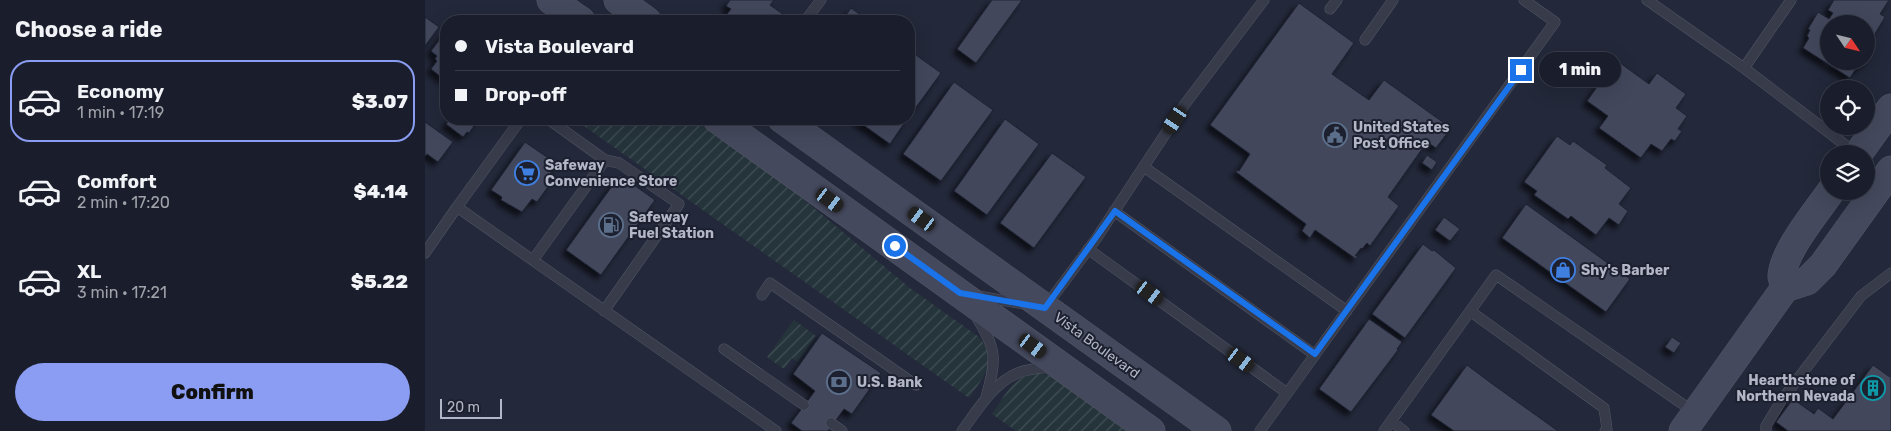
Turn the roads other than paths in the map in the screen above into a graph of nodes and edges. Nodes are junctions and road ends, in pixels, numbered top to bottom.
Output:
1 (551, 0) edge
2 (617, 0) edge
3 (821, 0) edge
4 (1264, 0) edge
5 (1337, 0) edge
6 (1393, 0) edge
7 (1525, 0) edge
8 (1647, 0) edge
9 (1791, 0) edge
10 (1330, 9) dead end
11 (572, 15) edge
12 (638, 15) edge
13 (810, 15) edge
14 (1365, 40) dead end
15 (1744, 68) junction
16 (1891, 108) edge
17 (517, 125) edge
18 (556, 125) edge
19 (725, 125) edge
20 (790, 125) edge
21 (1846, 145) edge
22 (1864, 145) edge
23 (605, 160) junction
24 (1144, 167) junction
25 (1884, 171) edge
26 (1825, 200) edge
27 (457, 207) junction
28 (1115, 211) junction
29 (1088, 249) junction
30 (425, 253) edge
31 (533, 260) junction
32 (1891, 273) edge
33 (1785, 288) junction
34 (960, 293) junction
35 (762, 295) dead end
36 (1045, 308) junction
37 (605, 310) junction
38 (1347, 311) junction
39 (1470, 311) junction
40 (724, 349) dead end
41 (1315, 354) junction
42 (1062, 367) junction
43 (916, 385) dead end
44 (1287, 393) junction
45 (986, 398) junction
46 (804, 405) dead end
47 (1391, 422) junction
48 (831, 423) dead end
49 (1685, 427) edge
50 (776, 431) edge
51 (842, 431) edge
52 (962, 431) edge
53 (1151, 431) edge
54 (1217, 431) edge
55 (1260, 431) edge
56 (1384, 431) edge
57 (1404, 431) edge
58 (1605, 431) edge
59 (1766, 431) edge

1 - 11 main road
2 - 12 main road
3 - 13 lane
4 - 24 lane
5 - 10 lane
6 - 14 lane
7 - 38 lane
8 - 15 lane
9 - 15 lane
15 - 21 lane
16 - 22 main road
17 - 27 lane
18 - 23 lane
19 - 34 main road
20 - 36 main road, Vista Boulevard
23 - 31 lane
23 - 37 lane
24 - 28 lane
24 - 38 lane
25 - 33 main road
26 - 33 main road
27 - 30 lane
27 - 31 lane
28 - 29 lane
28 - 41 lane
29 - 36 lane
29 - 44 lane
31 - 37 lane
32 - 59 lane
33 - 49 main road
34 - 36 lane
34 - 42 main road
34 - 45 lane
35 - 43 lane
36 - 54 main road, Vista Boulevard
37 - 50 lane
38 - 41 lane
39 - 47 lane
39 - 49 lane
39 - 58 lane
40 - 46 lane
41 - 44 lane
42 - 45 lane
42 - 53 main road
44 - 55 lane
45 - 52 lane
47 - 56 lane
47 - 57 lane
48 - 51 lane

